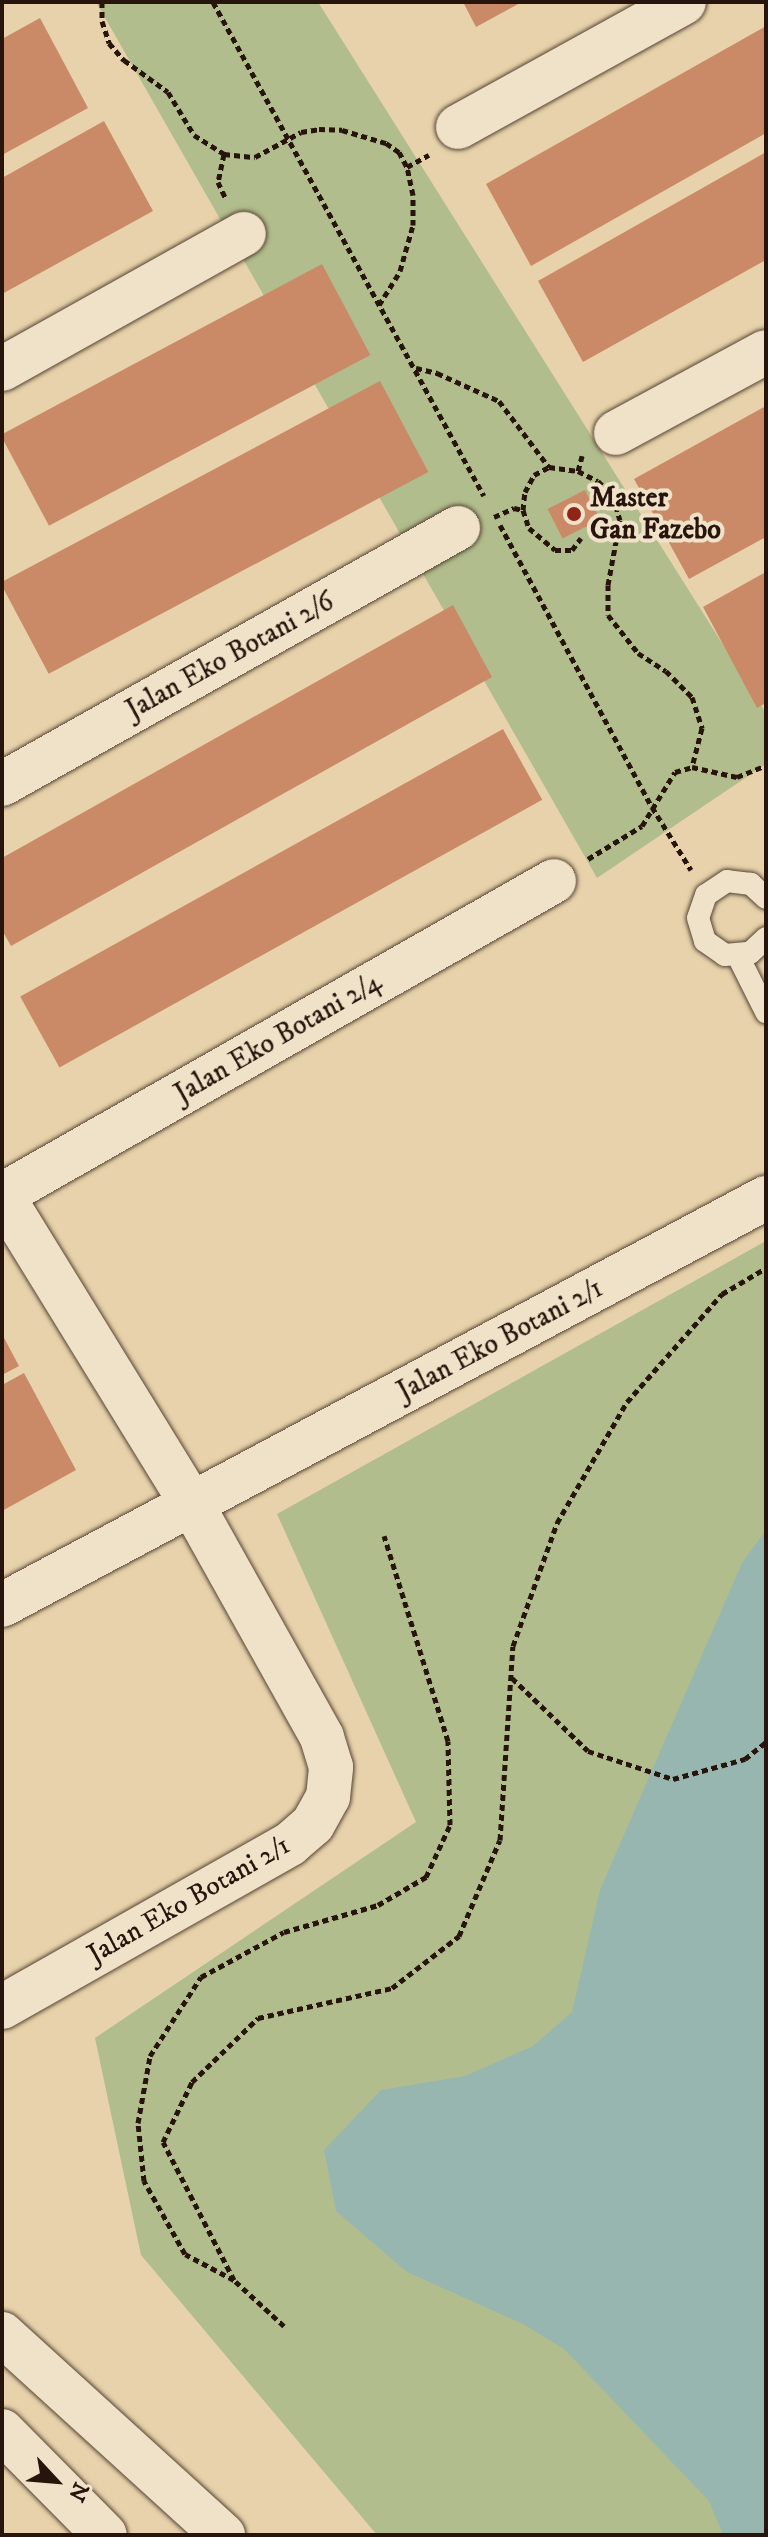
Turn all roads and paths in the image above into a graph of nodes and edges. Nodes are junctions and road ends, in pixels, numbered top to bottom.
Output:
1 (102, 2) edge
2 (213, 2) edge
3 (684, 2) edge
4 (458, 127) joint
5 (288, 139) junction
6 (407, 167) junction
7 (244, 234) dead end
8 (379, 305) junction
9 (766, 352) edge
10 (415, 368) junction
11 (2, 369) edge
12 (616, 433) joint
13 (549, 467) junction
14 (578, 471) junction
15 (523, 510) junction
16 (477, 522) junction
17 (581, 538) dead end
18 (766, 765) edge
19 (692, 767) junction
20 (2, 784) edge
21 (652, 807) junction
22 (554, 881) joint
23 (706, 895) junction
24 (766, 898) edge
25 (766, 938) edge
26 (738, 956) junction
27 (766, 1012) edge
28 (2, 1195) edge
29 (766, 1198) edge
30 (766, 1268) edge
31 (193, 1506) junction
32 (384, 1536) dead end
33 (2, 1605) edge
34 (512, 1678) junction
35 (766, 1742) edge
36 (2, 2007) edge
37 (234, 2280) junction
38 (284, 2326) dead end
39 (2, 2334) edge
40 (2, 2431) edge
41 (105, 2535) edge
42 (223, 2535) edge

1 - 5 path
2 - 5 path
3 - 4 street
4 - 6 path
5 - 6 path
5 - 8 path
6 - 8 path
7 - 11 street
8 - 10 path
9 - 12 street
10 - 13 path
10 - 16 path
12 - 14 path
13 - 14 path
13 - 15 path
14 - 19 path
15 - 16 path
15 - 17 path
16 - 20 street, Jalan Eko Botani 2/6
16 - 21 path
18 - 19 path
19 - 21 path
21 - 22 path
21 - 23 path
22 - 28 street, Jalan Eko Botani 2/4
23 - 24 lane
23 - 26 lane
25 - 26 lane
26 - 27 lane
28 - 31 street
29 - 31 street, Jalan Eko Botani 2/1
30 - 34 path
31 - 33 street, Jalan Eko Botani 2/1
31 - 36 street, Jalan Eko Botani 2/1
32 - 37 path
34 - 35 path
34 - 37 path
37 - 38 path
39 - 42 street
40 - 41 street

